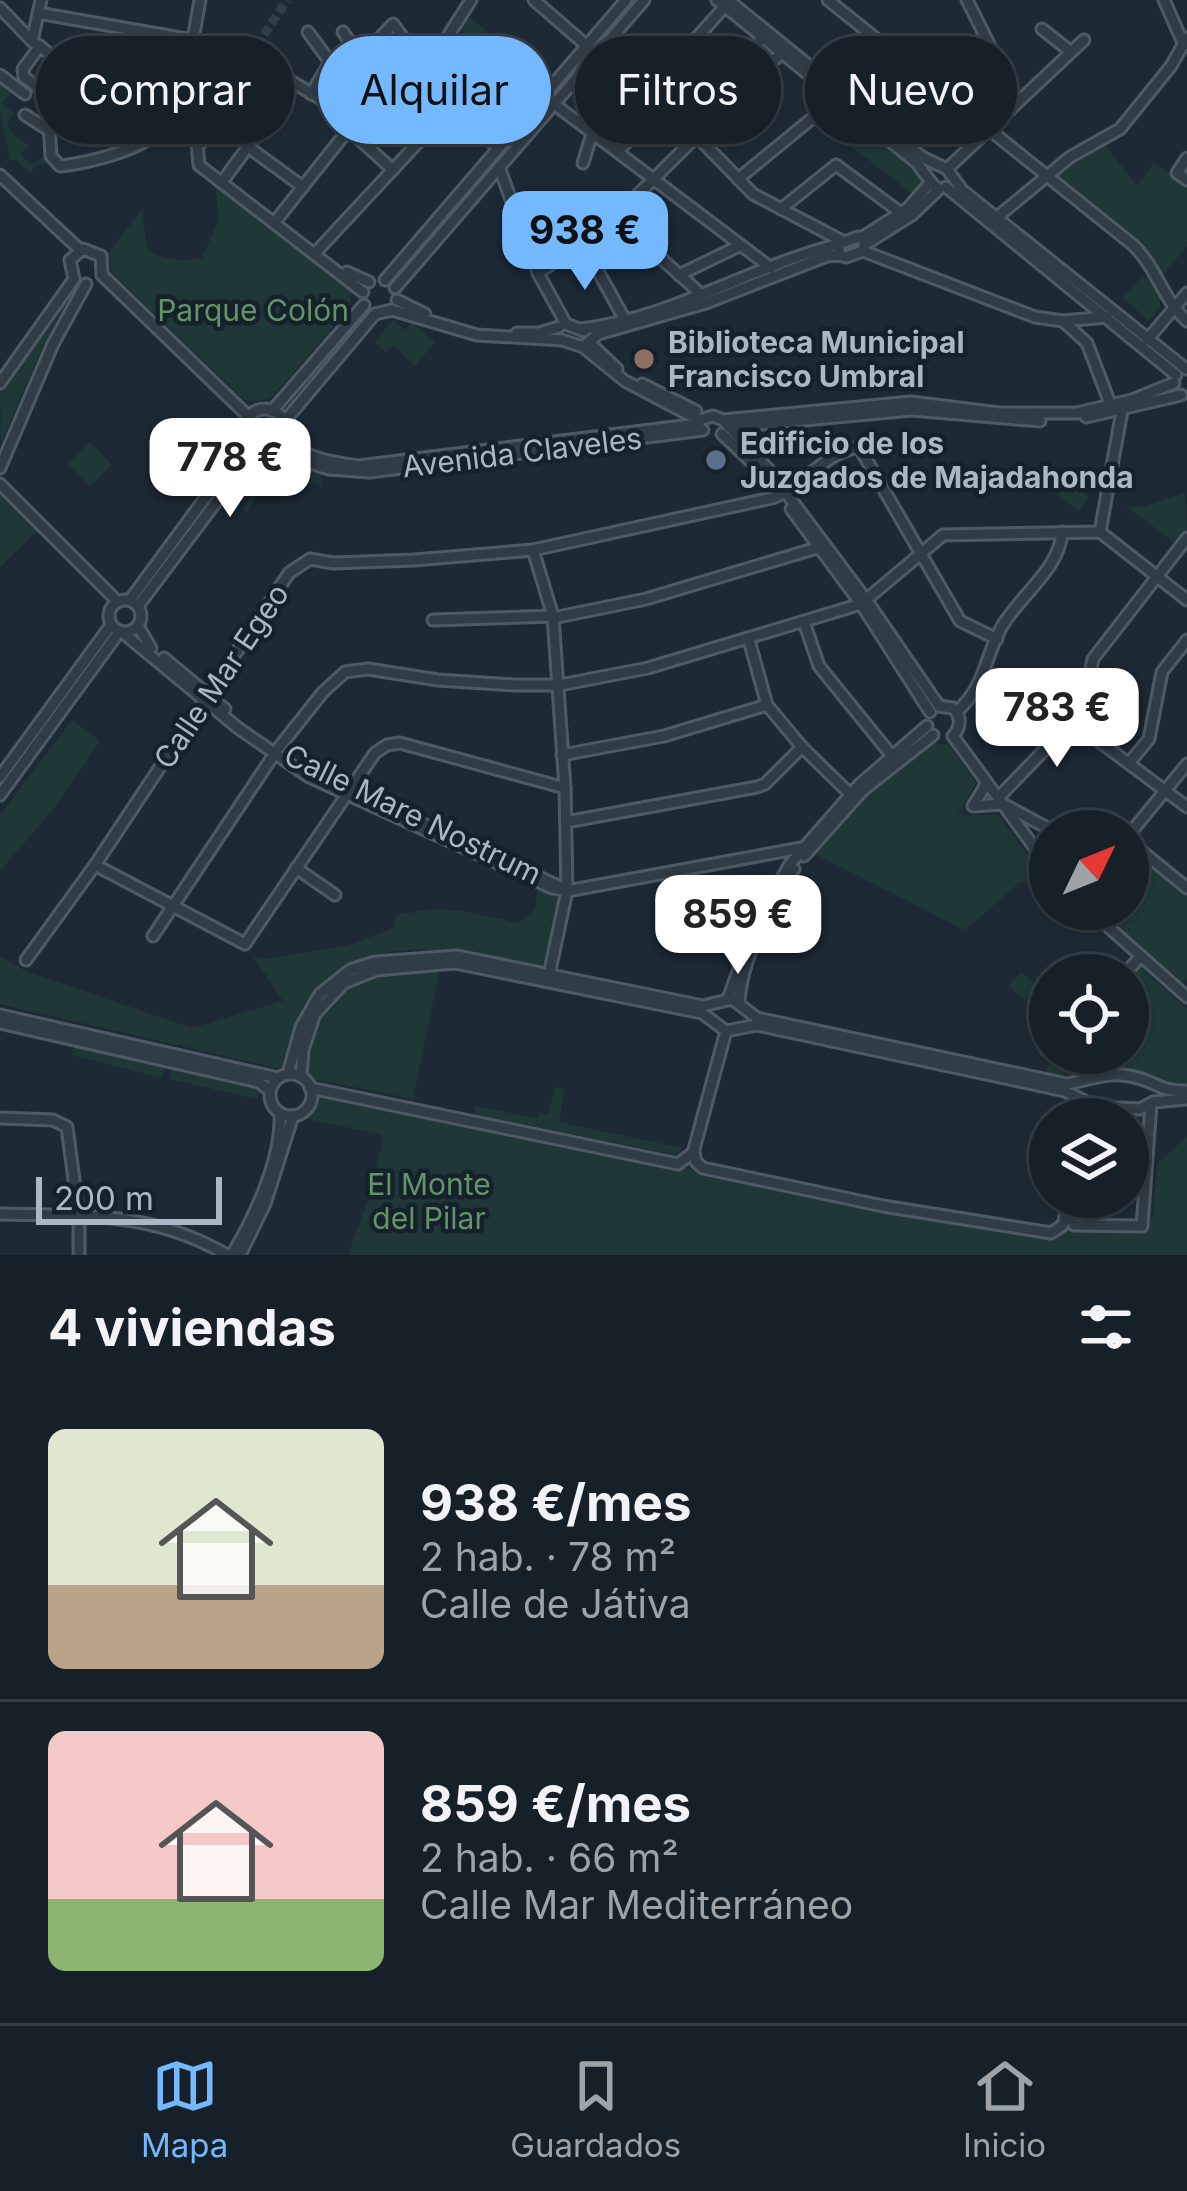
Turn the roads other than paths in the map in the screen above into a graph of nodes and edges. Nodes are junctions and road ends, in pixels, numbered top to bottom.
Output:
1 (41, 0) edge
2 (198, 0) edge
3 (472, 0) edge
4 (535, 0) edge
5 (626, 0) edge
6 (644, 0) edge
7 (828, 0) edge
8 (967, 0) edge
9 (1164, 0) edge
10 (723, 2) edge
11 (0, 8) edge
12 (38, 13) junction
13 (1042, 28) dead end
14 (308, 32) dead end
15 (343, 32) dead end
16 (36, 36) edge
17 (167, 36) edge
18 (191, 36) edge
19 (346, 36) edge
20 (382, 36) edge
21 (402, 36) edge
22 (448, 36) edge
23 (576, 36) edge
24 (595, 36) edge
25 (612, 36) edge
26 (695, 36) edge
27 (761, 36) edge
28 (872, 36) edge
29 (1084, 40) dead end
30 (1185, 41) edge
31 (36, 43) joint
32 (1071, 52) junction
33 (782, 53) edge
34 (575, 60) edge
35 (27, 63) junction
36 (805, 72) edge
37 (0, 75) edge
38 (575, 79) edge
39 (10, 82) junction
40 (294, 84) edge
41 (36, 86) edge
42 (25, 94) dead end
43 (311, 94) junction
44 (318, 98) edge
45 (1018, 102) joint
46 (554, 104) junction
47 (25, 115) dead end
48 (575, 121) edge
49 (36, 122) edge
50 (805, 124) edge
51 (49, 144) edge
52 (132, 144) edge
53 (199, 144) edge
54 (201, 144) edge
55 (250, 144) edge
56 (336, 144) edge
57 (370, 144) edge
58 (417, 144) edge
59 (494, 144) edge
60 (589, 144) edge
61 (606, 144) edge
62 (626, 144) edge
63 (689, 144) edge
64 (705, 144) edge
65 (895, 144) edge
66 (973, 144) edge
67 (1006, 144) edge
68 (199, 147) junction
69 (248, 147) junction
70 (498, 148) junction
71 (618, 152) junction
72 (1187, 158) edge
73 (583, 163) dead end
74 (499, 167) junction
75 (393, 170) junction
76 (0, 175) edge
77 (1045, 176) junction
78 (226, 178) junction
79 (655, 178) junction
80 (738, 179) junction
81 (940, 179) junction
82 (1187, 180) edge
83 (0, 185) edge
84 (302, 187) junction
85 (781, 209) junction
86 (901, 213) junction
87 (278, 218) junction
88 (616, 218) junction
89 (996, 218) junction
90 (879, 236) junction
91 (583, 244) junction
92 (741, 244) junction
93 (864, 244) junction
94 (841, 247) junction
95 (318, 250) junction
96 (76, 252) junction
97 (884, 256) junction
98 (772, 268) junction
99 (538, 272) junction
100 (102, 275) junction
101 (679, 275) junction
102 (74, 278) junction
103 (385, 280) junction
104 (86, 284) junction
105 (366, 287) junction
106 (1187, 293) edge
107 (702, 295) junction
108 (1085, 298) junction
109 (395, 300) junction
110 (364, 305) junction
111 (1173, 309) junction
112 (375, 314) junction
113 (1107, 317) junction
114 (625, 320) junction
115 (1069, 320) junction
116 (1187, 321) edge
117 (581, 329) junction
118 (562, 330) junction
119 (1147, 340) junction
120 (588, 343) junction
121 (1181, 374) edge
122 (0, 383) edge
123 (1184, 396) edge
124 (665, 403) junction
125 (1117, 409) junction
126 (272, 411) junction
127 (249, 416) junction
128 (284, 422) junction
129 (702, 423) junction
130 (758, 424) junction
131 (664, 428) junction
132 (726, 428) junction
133 (284, 439) junction
134 (251, 445) junction
135 (748, 448) junction
136 (2, 450) edge
137 (272, 450) junction
138 (0, 468) edge
139 (4, 488) edge
140 (783, 494) junction
141 (1062, 532) junction
142 (1100, 532) junction
143 (1187, 538) edge
144 (822, 546) junction
145 (533, 550) junction
146 (920, 553) junction
147 (1156, 576) junction
148 (117, 601) junction
149 (1187, 601) edge
150 (134, 603) junction
151 (864, 603) junction
152 (553, 617) junction
153 (434, 620) dead end
154 (804, 622) junction
155 (139, 626) junction
156 (118, 630) junction
157 (997, 639) junction
158 (749, 640) junction
159 (1187, 640) edge
160 (146, 644) junction
161 (560, 685) junction
162 (980, 685) junction
163 (206, 698) junction
164 (767, 705) junction
165 (934, 709) junction
166 (1083, 710) junction
167 (957, 712) junction
168 (1072, 722) junction
169 (930, 731) junction
170 (953, 736) junction
171 (802, 747) junction
172 (276, 753) junction
173 (562, 755) junction
174 (892, 756) junction
175 (1129, 763) junction
176 (1187, 764) edge
177 (0, 777) edge
178 (986, 783) junction
179 (565, 788) junction
180 (1166, 791) junction
181 (347, 793) junction
182 (850, 794) junction
183 (0, 795) edge
184 (1000, 801) junction
185 (1187, 807) edge
186 (1149, 812) edge
187 (1029, 817) edge
188 (566, 822) junction
189 (1029, 840) edge
190 (801, 848) junction
191 (1149, 856) edge
192 (95, 865) junction
193 (296, 868) junction
194 (1187, 888) edge
195 (567, 891) junction
196 (335, 895) dead end
197 (172, 905) junction
198 (1112, 930) edge
199 (153, 936) dead end
200 (1139, 954) edge
201 (26, 960) dead end
202 (1149, 963) edge
203 (549, 975) junction
204 (1185, 992) edge
205 (738, 1004) junction
206 (717, 1006) junction
207 (714, 1018) junction
208 (0, 1019) edge
209 (743, 1025) junction
210 (726, 1030) junction
211 (289, 1076) junction
212 (1081, 1081) junction
213 (1153, 1086) junction
214 (310, 1088) junction
215 (270, 1091) junction
216 (1187, 1095) edge
217 (1080, 1098) joint
218 (1152, 1103) junction
219 (1149, 1104) edge
220 (280, 1113) junction
221 (293, 1116) junction
222 (0, 1118) edge
223 (1149, 1140) edge
224 (694, 1152) junction
225 (0, 1214) edge
226 (79, 1217) junction
227 (1066, 1218) edge
228 (1070, 1218) edge
229 (1143, 1218) edge
230 (79, 1255) edge
231 (233, 1255) edge

1 - 12 street
2 - 18 street
3 - 22 street
4 - 23 street
5 - 24 street
6 - 25 street
7 - 28 street
8 - 45 street
9 - 30 street
10 - 26 street
10 - 27 street
10 - 81 street
11 - 31 street
12 - 16 street
12 - 17 street
13 - 32 street
14 - 43 street
15 - 19 street
20 - 21 street
29 - 32 street
30 - 77 street
31 - 35 street
32 - 45 street
33 - 36 street
34 - 70 street
35 - 39 street
35 - 41 street
37 - 39 street
38 - 46 street
39 - 42 street
40 - 43 street
43 - 44 street
46 - 48 street
46 - 74 street
47 - 49 street
50 - 80 street
51 - 52 street
53 - 68 street
54 - 68 street
55 - 69 street
56 - 84 street
57 - 75 street
58 - 75 street
59 - 70 street
60 - 73 street
61 - 71 street
62 - 71 street
63 - 79 street
64 - 80 street
65 - 81 street
66 - 81 street
67 - 77 street
68 - 78 street
68 - 105 street
69 - 78 street
69 - 84 street
70 - 103 street
71 - 79 street
72 - 82 street
74 - 99 street
74 - 109 street
75 - 95 street
76 - 96 street
77 - 89 street
77 - 111 street
78 - 87 street
79 - 88 street
79 - 92 street
80 - 85 street
81 - 86 street
81 - 89 street
81 - 90 street
81 - 108 street
83 - 96 street
84 - 87 street
85 - 86 street
85 - 94 street
86 - 93 street
87 - 95 street
88 - 91 street
88 - 101 street
89 - 119 street
90 - 93 street
90 - 97 street
91 - 99 street
91 - 114 street
92 - 98 street
92 - 101 street
93 - 94 street
93 - 97 street
94 - 98 street
94 - 120 street
95 - 105 street
96 - 100 street
96 - 102 street
97 - 115 street
98 - 107 street
99 - 118 street
100 - 104 street
100 - 127 street
101 - 107 street
102 - 104 street
102 - 122 street
103 - 105 street
103 - 109 street
104 - 136 street
105 - 110 street
106 - 111 street
107 - 114 street
108 - 113 street
108 - 115 street
109 - 112 street
109 - 118 street
110 - 112 street
110 - 126 street
111 - 116 street
111 - 119 street
112 - 128 street
113 - 115 street
113 - 121 street
114 - 117 street
115 - 125 street
117 - 118 street
117 - 120 street
118 - 120 street
119 - 121 street
120 - 124 street
120 - 129 street
121 - 123 street
121 - 125 street
123 - 125 street
124 - 129 street
124 - 131 street
125 - 130 street
125 - 132 street
125 - 142 street
126 - 127 street
126 - 128 street
127 - 134 street
128 - 133 street
129 - 131 street
129 - 132 street
129 - 132 street
129 - 137 street, Avenida Claveles
130 - 132 street
130 - 135 street
131 - 133 street
132 - 135 street
132 - 140 street
133 - 137 street
134 - 137 street
134 - 150 street
135 - 140 street
136 - 138 street
138 - 139 street
139 - 148 street
140 - 144 street
140 - 145 street, Calle Mar Egeo
140 - 146 street
141 - 142 street
141 - 146 street
141 - 157 street
142 - 147 street
143 - 147 street
144 - 151 street
144 - 152 street
145 - 152 street
145 - 163 street, Calle Mar Egeo
146 - 151 street
146 - 157 street
147 - 149 street
147 - 166 street
148 - 150 street
148 - 156 street
150 - 155 street
151 - 154 street
151 - 165 street
152 - 153 street
152 - 161 street
154 - 158 street
154 - 174 street
155 - 156 street
155 - 160 street, Calle Mare Nostrum
156 - 160 street, Calle Mare Nostrum
156 - 177 street
156 - 183 street
157 - 162 street
158 - 161 street
158 - 164 street
159 - 175 street
160 - 163 street, Calle Mare Nostrum
161 - 172 street
161 - 173 street
162 - 166 street
162 - 167 street
163 - 172 street, Calle Mare Nostrum
163 - 192 street, Calle Mar Egeo
164 - 171 street
164 - 173 street
165 - 167 street
165 - 169 street
166 - 168 street
167 - 170 street
168 - 175 street
168 - 184 street
169 - 170 street
169 - 174 street
169 - 205 street
170 - 178 street
171 - 182 street
171 - 188 street
172 - 181 street, Calle Mare Nostrum
172 - 197 street
173 - 179 street
174 - 182 street
175 - 180 street
176 - 180 street
178 - 184 street
178 - 184 street
179 - 181 street
179 - 188 street
180 - 185 street
180 - 186 street
181 - 193 street
181 - 195 street, Calle Mare Nostrum
182 - 190 street
184 - 187 street
184 - 189 street
188 - 195 street
190 - 195 street, Calle Mare Nostrum
190 - 205 street
191 - 194 street
192 - 197 street
192 - 201 street, Calle Mar Egeo
193 - 196 street
193 - 197 street
195 - 203 street
197 - 199 street
198 - 200 street
202 - 204 street
203 - 206 street
203 - 211 street
205 - 206 street
205 - 209 street
205 - 212 street
206 - 207 street
207 - 210 street
207 - 211 street
208 - 211 street
208 - 215 street
209 - 210 street
209 - 217 street
210 - 224 street
211 - 214 street
211 - 215 street
212 - 213 street
212 - 217 street
213 - 216 street
213 - 218 street
214 - 221 street
214 - 224 street
215 - 220 street
216 - 218 street
218 - 219 street
218 - 223 street
220 - 221 street
220 - 231 street
221 - 231 street
222 - 226 street
224 - 227 street
225 - 226 street
226 - 230 street
226 - 231 street
228 - 229 street

